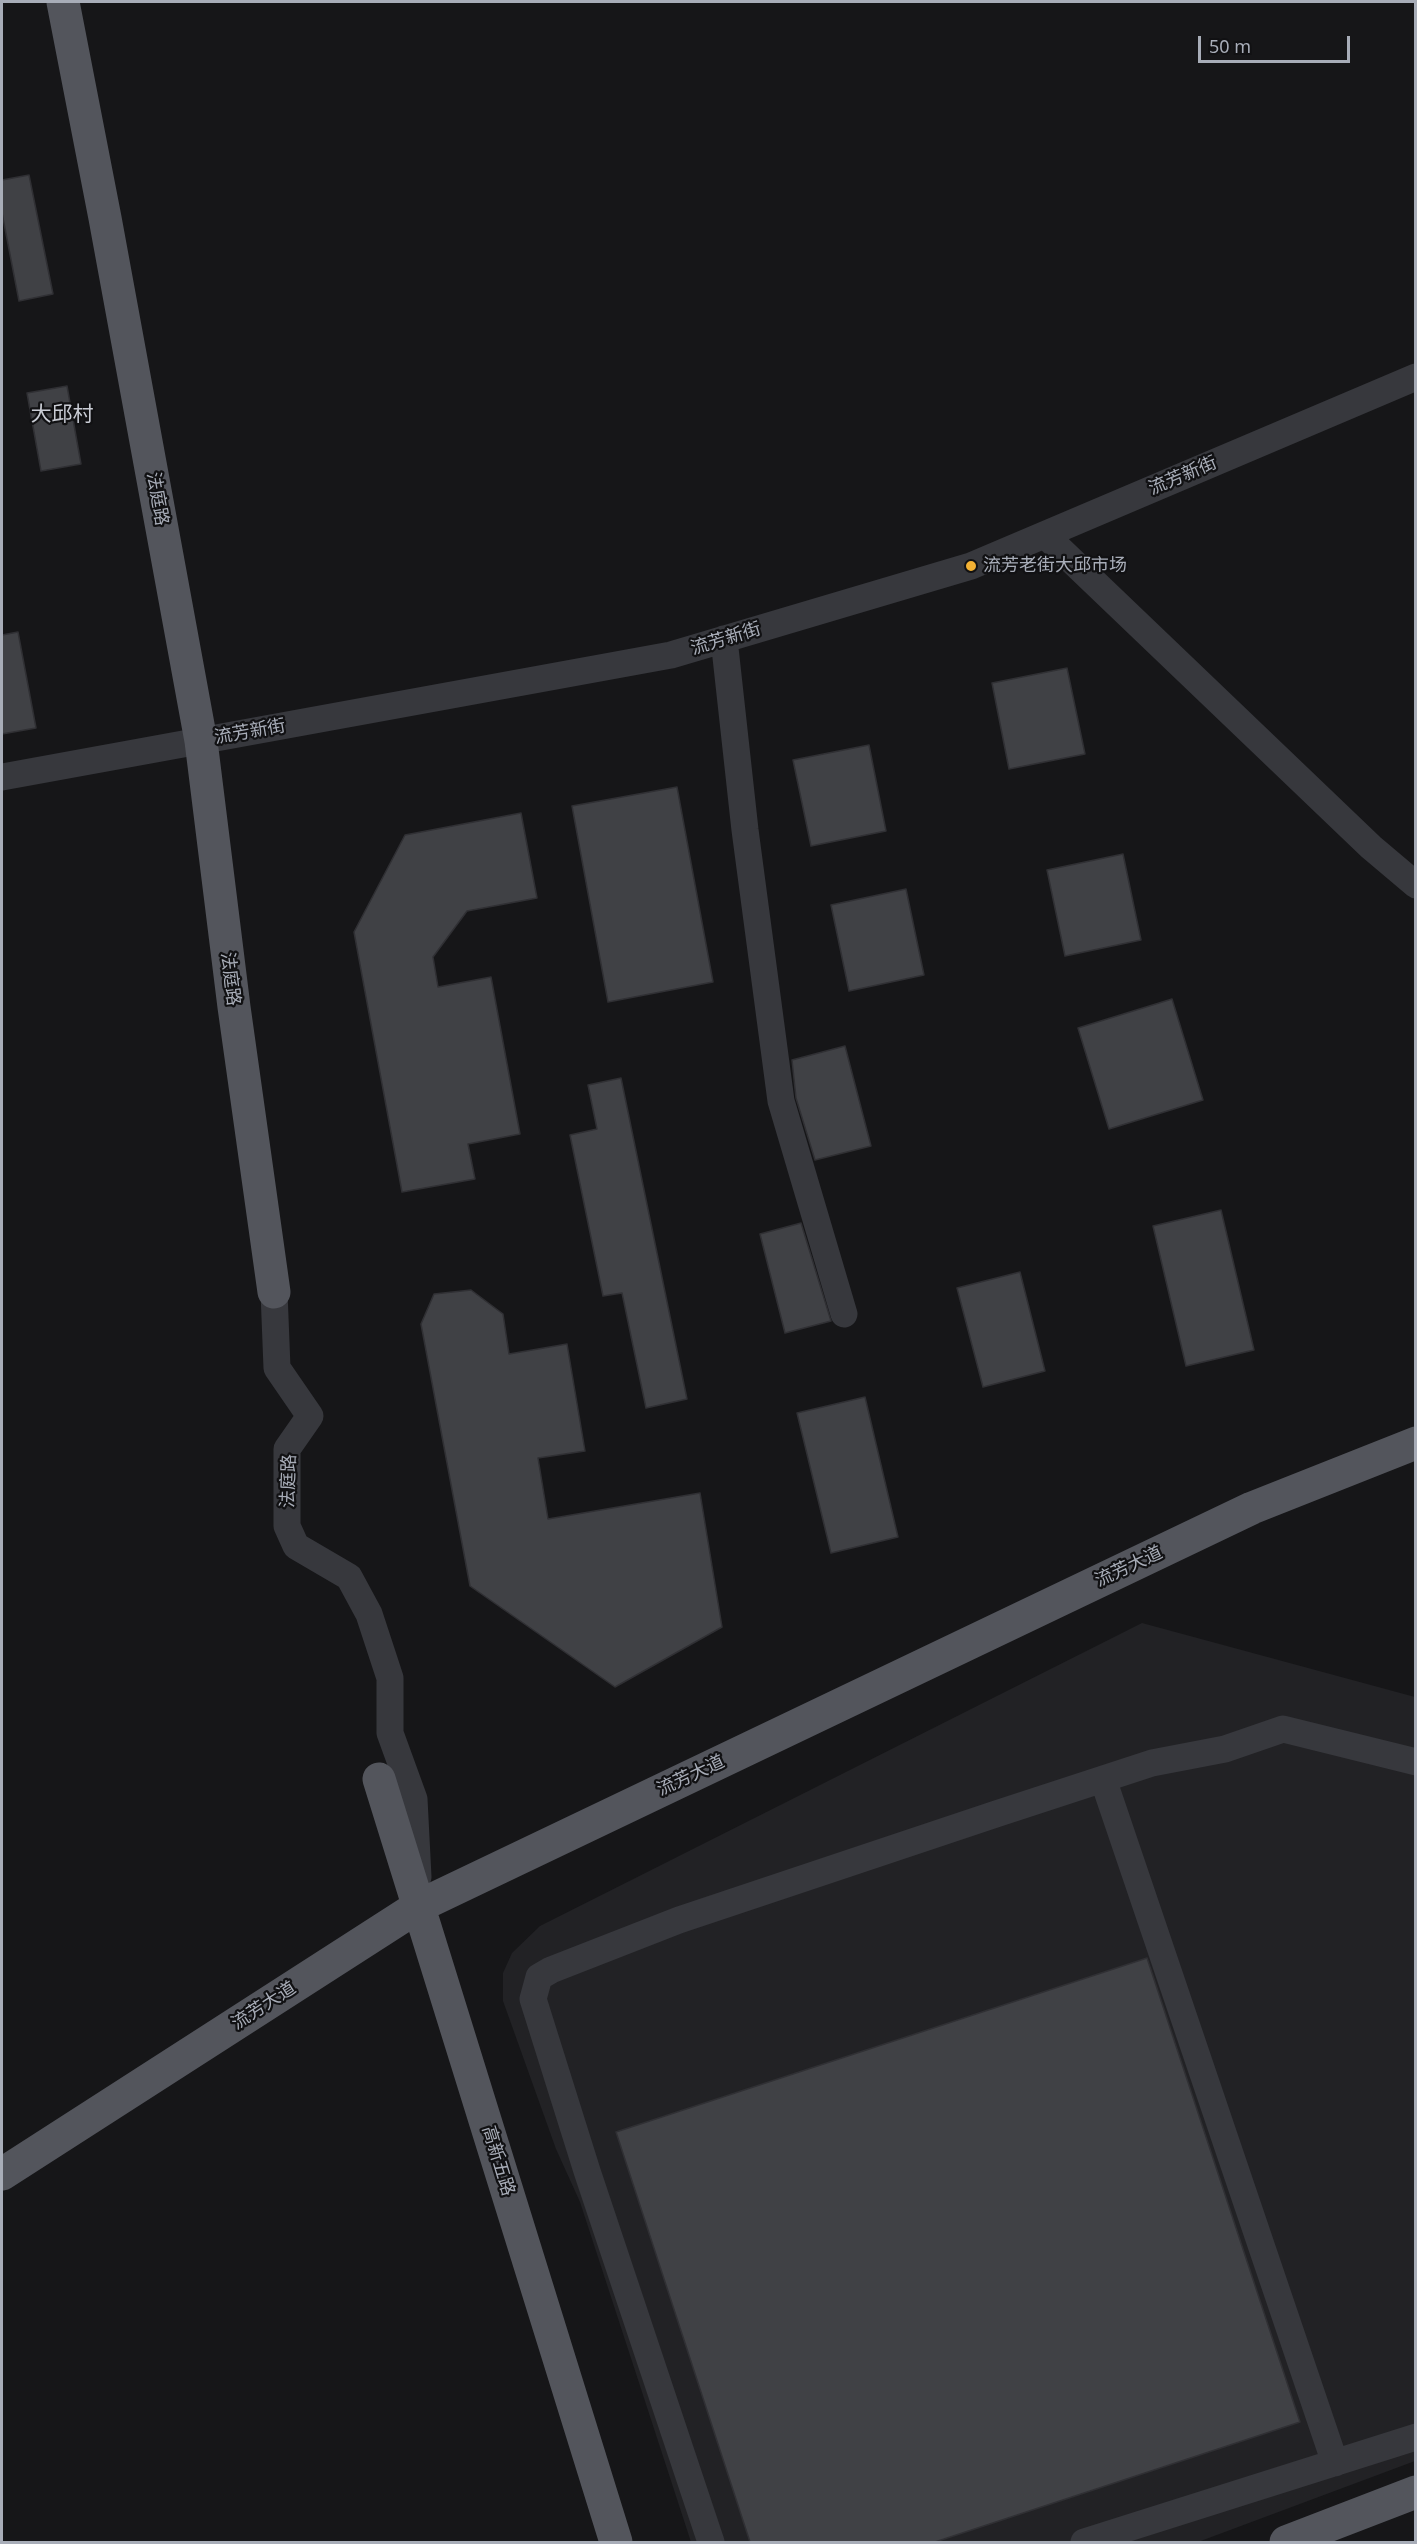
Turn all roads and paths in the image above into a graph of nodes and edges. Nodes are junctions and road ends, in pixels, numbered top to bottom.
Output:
1 (63, 2) edge
2 (1416, 377) edge
3 (1045, 535) junction
4 (723, 639) junction
5 (201, 741) junction
6 (2, 777) edge
7 (1416, 885) edge
8 (274, 1292) joint
9 (844, 1314) dead end
10 (1416, 1443) edge
11 (1416, 1761) edge
12 (380, 1779) dead end
13 (1103, 1779) junction
14 (419, 1906) junction
15 (2, 2174) edge
16 (1416, 2438) edge
17 (1335, 2463) junction
18 (1416, 2492) edge
19 (1416, 2517) edge
20 (616, 2542) edge
21 (711, 2542) edge
22 (1084, 2542) edge
23 (1286, 2542) edge
24 (1349, 2542) edge

1 - 5 main road, 法庭路
2 - 3 street, 流芳新街
3 - 4 street, 流芳新街
3 - 7 street
4 - 5 street, 流芳新街
4 - 9 street
5 - 6 street, 流芳新街
5 - 8 main road, 法庭路
8 - 14 street, 法庭路
10 - 14 main road, 流芳大道
11 - 13 street
12 - 14 main road, 高新五路
13 - 17 street
13 - 21 street
14 - 15 main road, 流芳大道
14 - 20 main road, 高新五路
16 - 17 street
17 - 22 street
18 - 23 main road
19 - 24 main road

